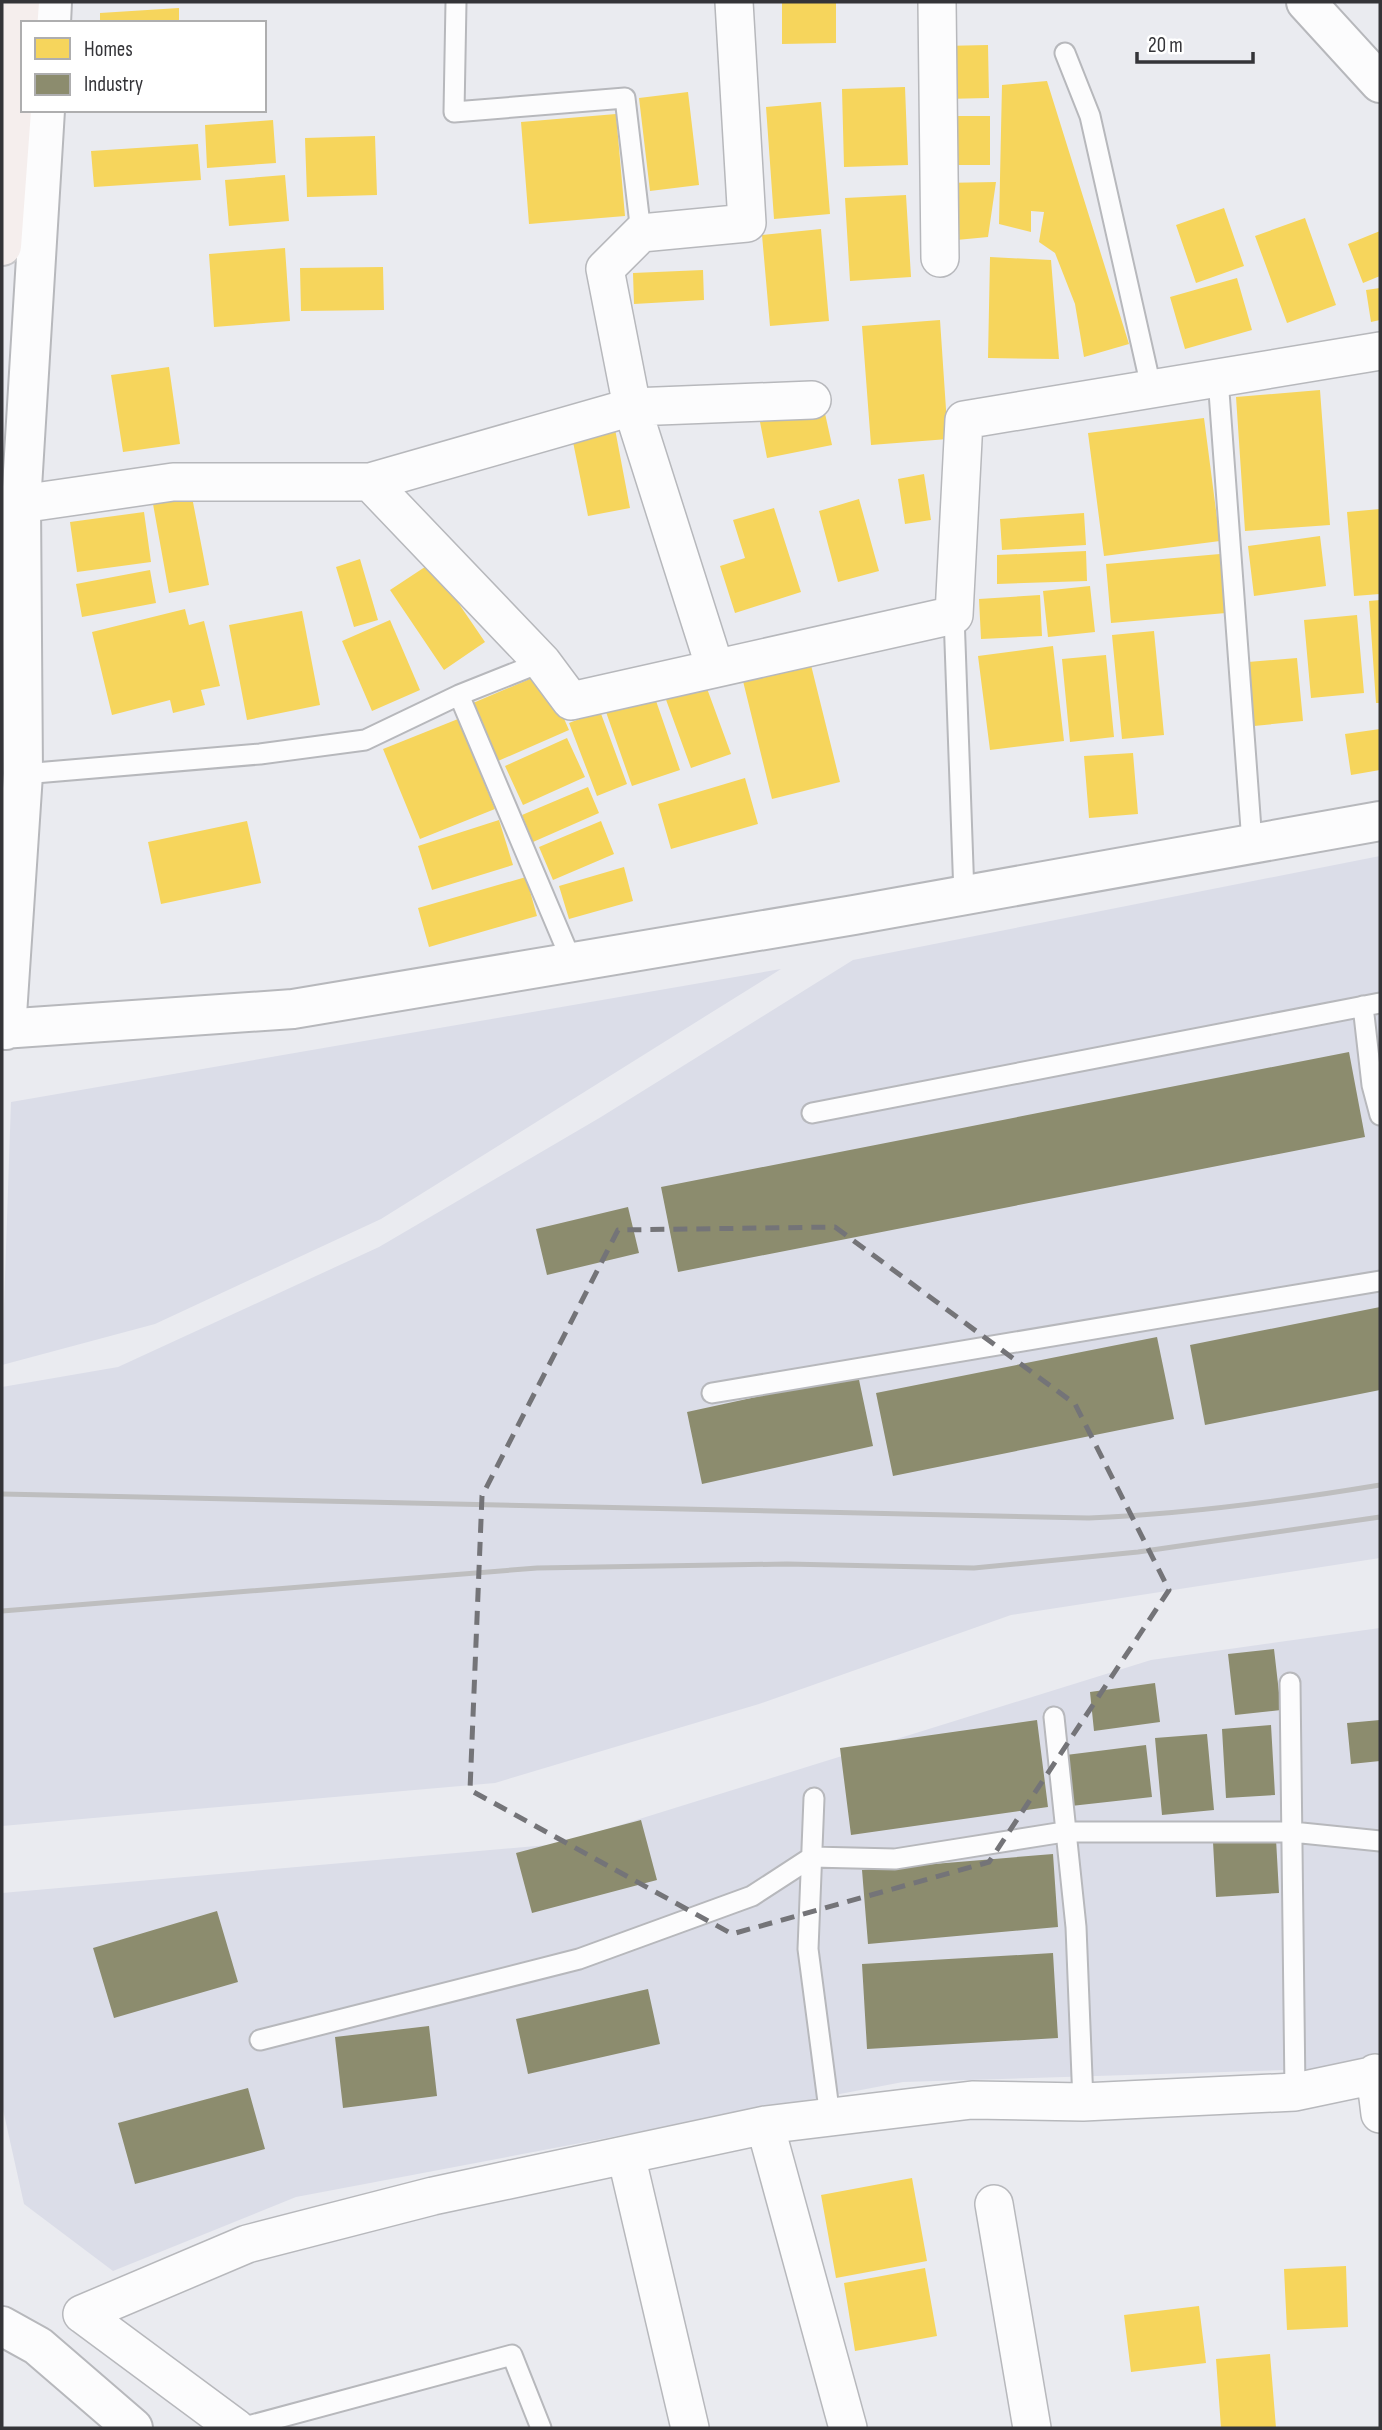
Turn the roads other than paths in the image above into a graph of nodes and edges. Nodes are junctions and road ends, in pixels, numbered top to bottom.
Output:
1 (20, 2) edge
2 (52, 2) edge
3 (456, 2) edge
4 (734, 2) edge
5 (937, 2) edge
6 (1306, 2) edge
7 (51, 21) edge
8 (1065, 53) dead end
9 (1380, 83) edge
10 (46, 112) edge
11 (641, 233) junction
12 (2, 246) edge
13 (940, 258) dead end
14 (1380, 351) edge
15 (1218, 378) junction
16 (1151, 387) junction
17 (811, 400) dead end
18 (632, 407) junction
19 (370, 482) junction
20 (21, 504) junction
21 (954, 615) junction
22 (542, 662) junction
23 (715, 668) junction
24 (459, 695) junction
25 (23, 774) junction
26 (1380, 821) edge
27 (1252, 843) junction
28 (964, 895) junction
29 (572, 962) junction
30 (1372, 1004) edge
31 (4, 1029) edge
32 (812, 1113) dead end
33 (1380, 1115) edge
34 (1380, 1281) edge
35 (712, 1393) dead end
36 (1290, 1684) dead end
37 (1054, 1717) dead end
38 (814, 1798) dead end
39 (1064, 1832) junction
40 (1292, 1832) junction
41 (1380, 1841) edge
42 (812, 1857) junction
43 (260, 2040) dead end
44 (1378, 2073) edge
45 (1295, 2092) junction
46 (1083, 2102) junction
47 (1380, 2114) edge
48 (830, 2117) junction
49 (765, 2125) junction
50 (626, 2155) junction
51 (994, 2204) dead end
52 (2, 2326) edge
53 (133, 2428) edge
54 (238, 2428) edge
55 (541, 2428) edge
56 (690, 2428) edge
57 (848, 2428) edge
58 (1032, 2428) edge

1 - 12 main road
2 - 7 street
3 - 11 lane
4 - 11 street
5 - 13 street
6 - 9 street
8 - 16 lane
10 - 20 street
11 - 18 street
14 - 15 street
15 - 16 street
15 - 27 lane
16 - 21 street
17 - 18 street
18 - 19 street
18 - 23 street
19 - 20 street
19 - 22 street
20 - 25 street
21 - 23 street
21 - 28 lane
22 - 23 street
22 - 24 lane
24 - 25 lane
24 - 29 lane
25 - 31 street
26 - 27 street
27 - 28 street
28 - 29 street
29 - 31 street
30 - 32 lane
30 - 33 lane
34 - 35 lane
36 - 40 lane
37 - 39 lane
38 - 42 lane
39 - 40 lane
39 - 42 lane
39 - 46 lane
40 - 41 lane
40 - 45 lane
42 - 43 lane
42 - 48 lane
44 - 45 street
44 - 47 street
45 - 46 street
46 - 48 street
48 - 49 street
49 - 50 street
49 - 57 street
50 - 54 street
50 - 56 street
51 - 58 street
52 - 53 street
54 - 55 lane

